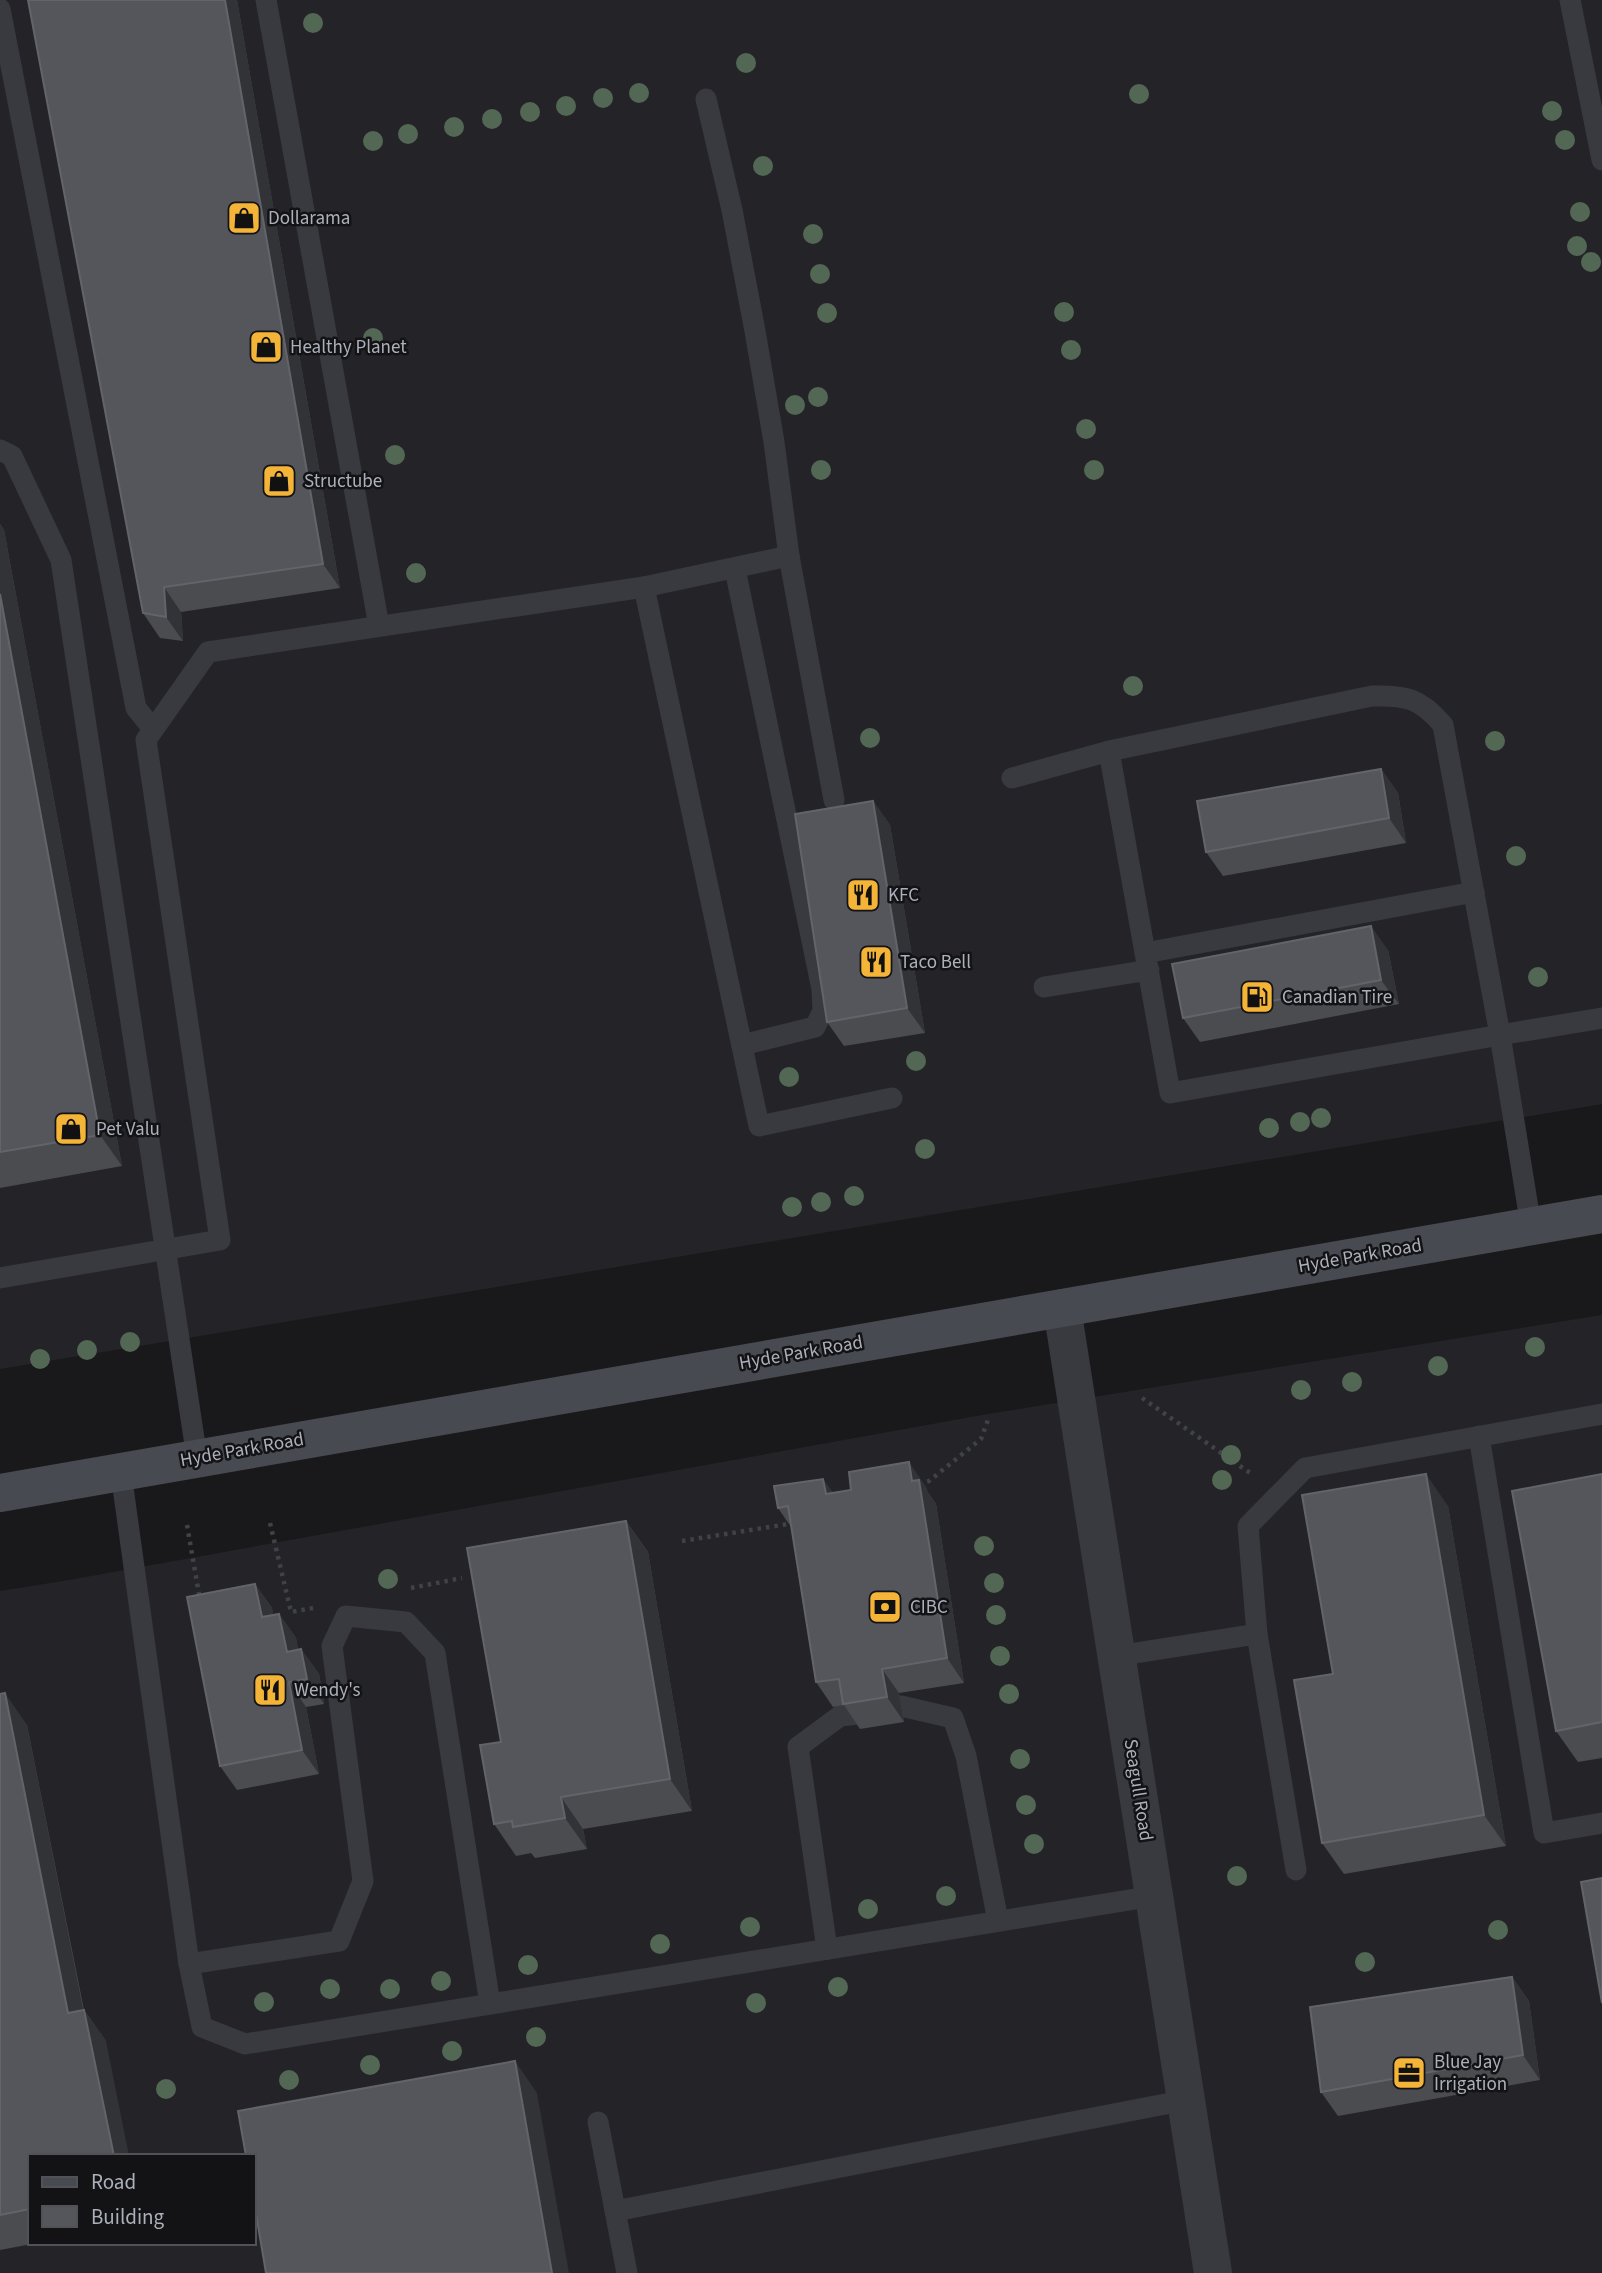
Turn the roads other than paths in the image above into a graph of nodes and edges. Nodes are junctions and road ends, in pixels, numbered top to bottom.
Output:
1 (266, 0) edge
2 (1570, 0) edge
3 (0, 9) edge
4 (706, 99) dead end
5 (1602, 160) edge
6 (0, 450) edge
7 (789, 556) junction
8 (735, 569) junction
9 (644, 587) junction
10 (379, 626) junction
11 (153, 729) junction
12 (1109, 751) junction
13 (1012, 778) dead end
14 (834, 800) dead end
15 (1474, 892) junction
16 (1147, 962) junction
17 (1044, 987) dead end
18 (1602, 1018) edge
19 (1500, 1035) junction
20 (743, 1045) junction
21 (892, 1098) dead end
22 (1602, 1214) edge
23 (1531, 1226) junction
24 (165, 1248) junction
25 (0, 1278) edge
26 (1062, 1308) junction
27 (1602, 1414) edge
28 (1479, 1436) junction
29 (197, 1458) junction
30 (121, 1473) junction
31 (0, 1493) edge
32 (1256, 1634) junction
33 (1116, 1656) junction
34 (901, 1706) dead end
35 (858, 1714) edge
36 (1602, 1823) edge
37 (1296, 1870) dead end
38 (1154, 1896) junction
39 (999, 1921) junction
40 (827, 1949) junction
41 (189, 1964) junction
42 (490, 2004) junction
43 (1186, 2100) junction
44 (598, 2122) dead end
45 (615, 2211) junction
46 (627, 2273) edge
47 (1213, 2273) edge

1 - 10 lane
2 - 5 lane
3 - 11 lane
4 - 7 lane
6 - 24 lane
7 - 8 lane
7 - 14 lane
8 - 9 lane
8 - 20 lane
9 - 10 lane
9 - 20 lane
10 - 11 lane
11 - 24 lane
12 - 13 lane
12 - 15 lane
12 - 16 lane
15 - 16 lane
15 - 19 lane
16 - 17 lane
16 - 19 lane
18 - 19 lane
19 - 23 lane
20 - 21 lane
22 - 23 main road, Hyde Park Road
23 - 26 main road, Hyde Park Road
24 - 25 lane
24 - 29 lane
26 - 29 main road, Hyde Park Road
26 - 33 street, Seagull Road
27 - 28 lane
28 - 32 lane
28 - 36 lane
29 - 30 main road, Hyde Park Road
30 - 31 main road, Hyde Park Road
30 - 41 lane
32 - 33 lane
32 - 37 lane
33 - 38 street, Seagull Road
34 - 39 lane
35 - 40 lane
38 - 39 lane
38 - 43 street, Seagull Road
39 - 40 lane
40 - 42 lane
41 - 42 lane
41 - 42 lane
43 - 45 lane
43 - 47 street, Seagull Road
44 - 45 lane
45 - 46 lane

